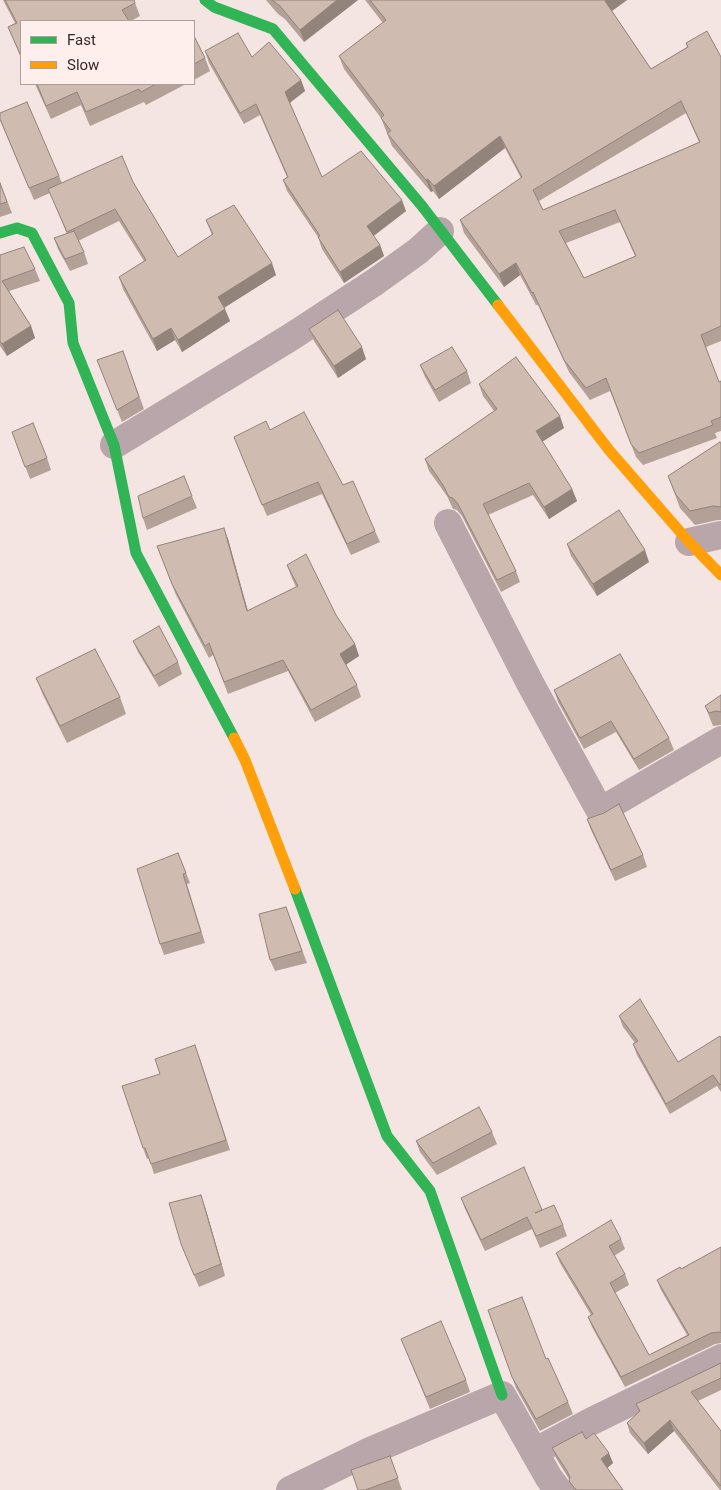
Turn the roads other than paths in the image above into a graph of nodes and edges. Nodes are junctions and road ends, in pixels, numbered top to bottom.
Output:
1 (205, 0) edge
2 (440, 231) junction
3 (0, 233) edge
4 (114, 446) junction
5 (448, 523) dead end
6 (721, 535) edge
7 (689, 542) junction
8 (721, 575) edge
9 (721, 740) edge
10 (721, 1358) edge
11 (502, 1395) junction
12 (534, 1452) junction
13 (290, 1490) edge
14 (558, 1490) edge

1 - 2 street
2 - 4 street
2 - 7 street
3 - 4 street
4 - 11 street
5 - 9 street
6 - 7 street
7 - 8 street
10 - 12 street
11 - 12 street
11 - 13 street
12 - 14 street

